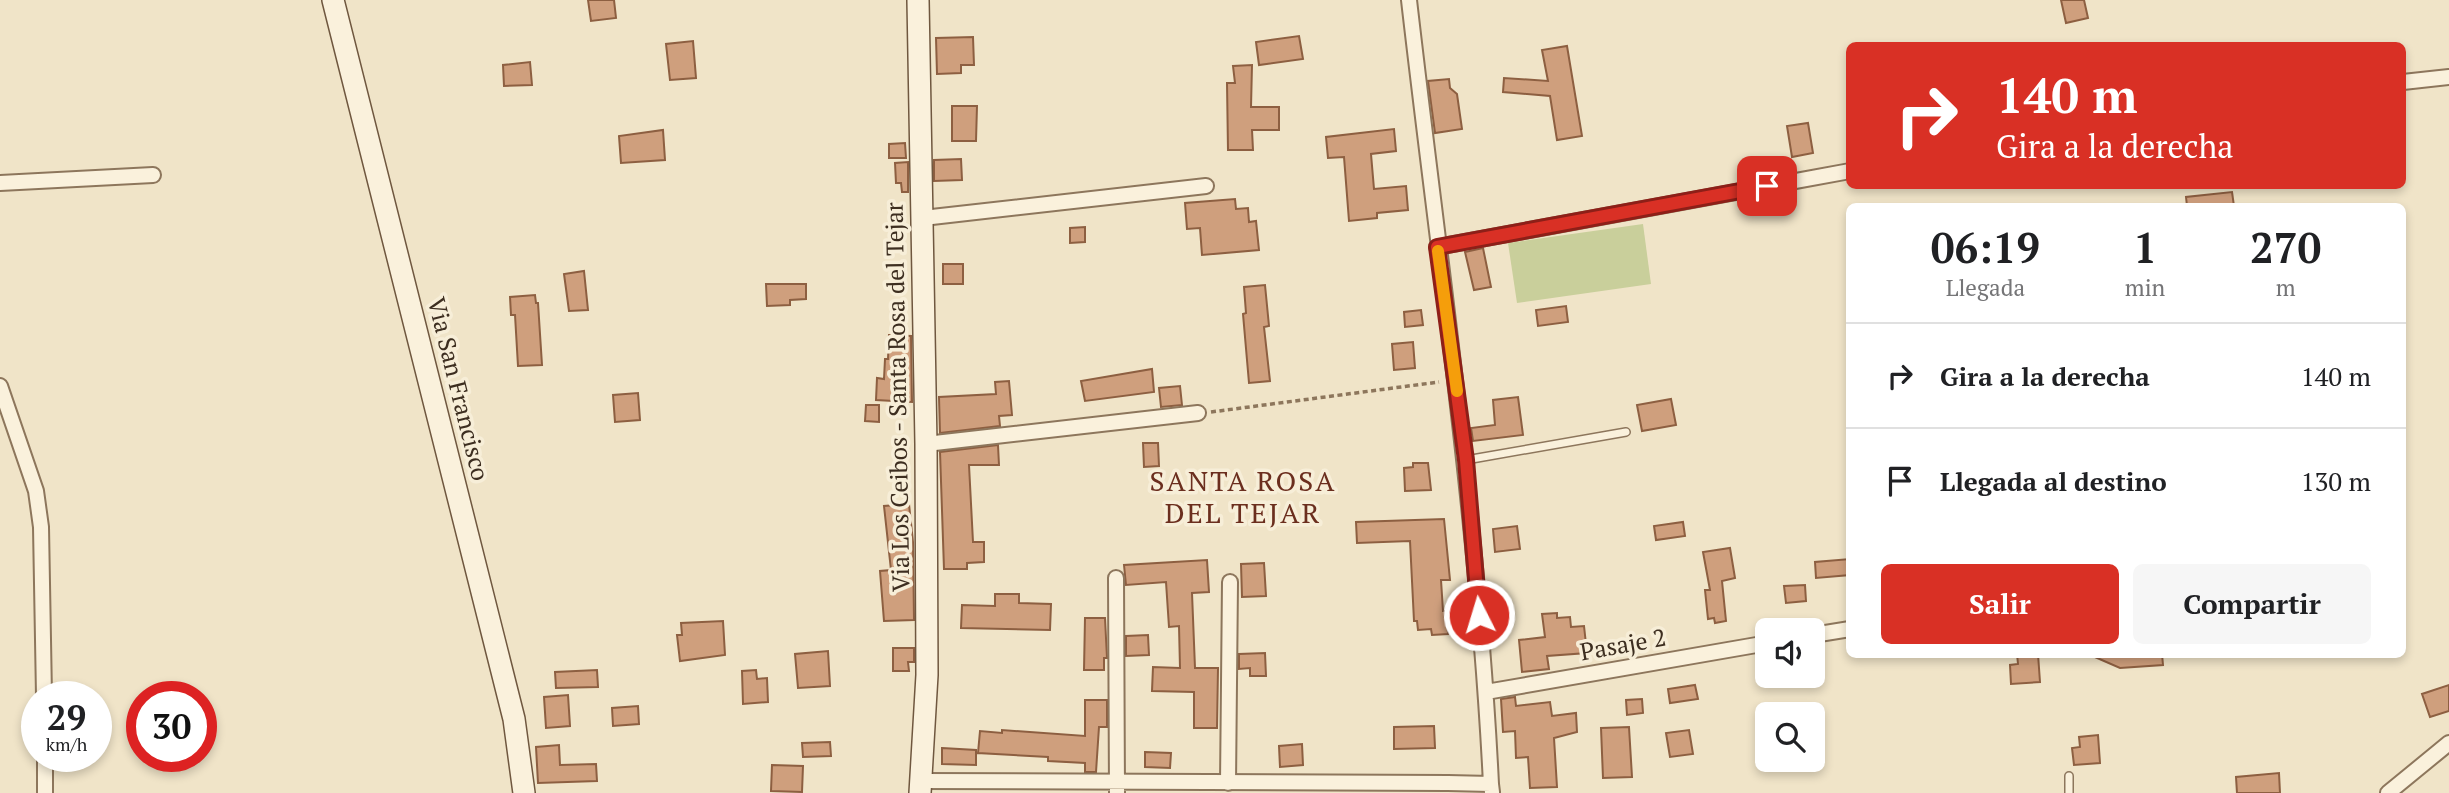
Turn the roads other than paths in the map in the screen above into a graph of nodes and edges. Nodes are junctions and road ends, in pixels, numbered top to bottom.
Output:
1 (333, 0) edge
2 (918, 0) edge
3 (1409, 0) edge
4 (2449, 77) edge
5 (2406, 82) edge
6 (1846, 172) edge
7 (153, 175) dead end
8 (0, 183) edge
9 (1206, 186) dead end
10 (923, 218) junction
11 (1437, 247) junction
12 (0, 386) edge
13 (1198, 413) road end
14 (1626, 432) dead end
15 (926, 444) junction
16 (1466, 460) junction
17 (1116, 578) dead end
18 (1230, 582) dead end
19 (1846, 630) edge
20 (1825, 633) edge
21 (1755, 645) edge
22 (44, 681) edge
23 (1486, 692) junction
24 (2449, 743) edge
25 (46, 772) edge
26 (2069, 776) dead end
27 (1234, 786) edge
28 (920, 787) edge
29 (1117, 788) edge
30 (1389, 788) edge
31 (1491, 788) edge
32 (46, 793) edge
33 (524, 793) edge
34 (2069, 793) edge
35 (2388, 793) edge

1 - 33 street, Via San Francisco
2 - 10 street, Via Los Ceibos - Santa Rosa del Tejar
3 - 11 street
4 - 5 street
6 - 11 street
7 - 8 street
9 - 10 street
10 - 15 street, Via Los Ceibos - Santa Rosa del Tejar
11 - 16 street
12 - 22 street
13 - 15 street
14 - 16 lane
15 - 28 street, Via Los Ceibos - Santa Rosa del Tejar
16 - 23 street
17 - 29 street
18 - 27 street
19 - 20 street
21 - 23 street, Pasaje 2
23 - 31 street
24 - 35 street
25 - 32 street
26 - 34 lane
27 - 29 street
27 - 30 street
28 - 29 street
30 - 31 street

